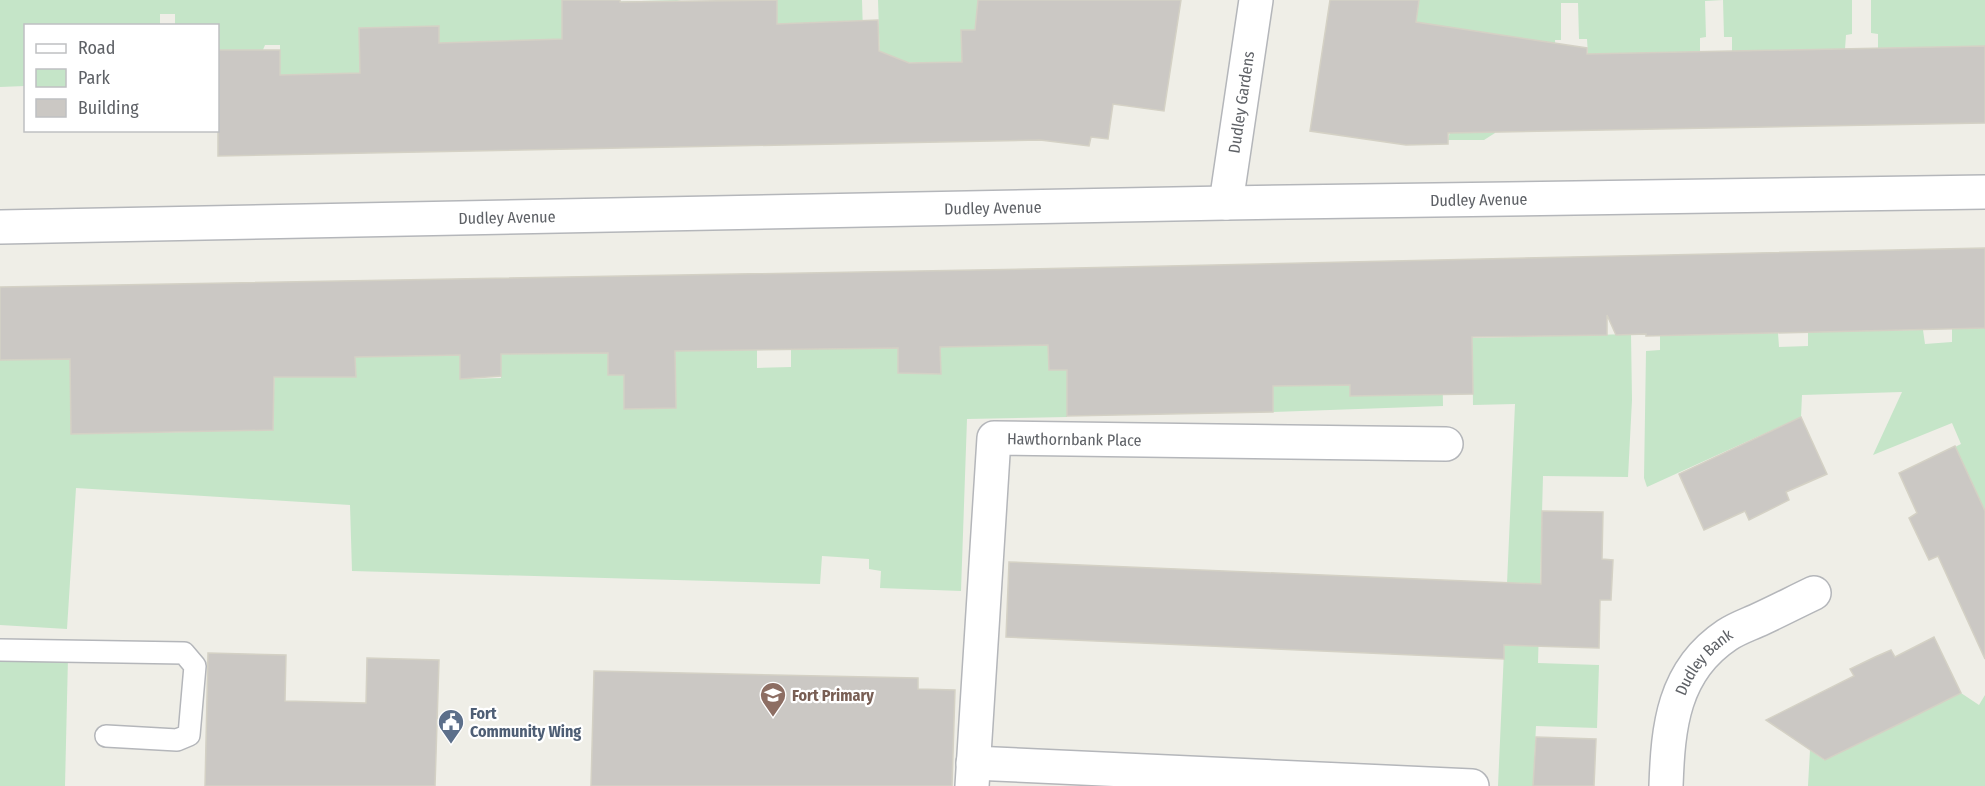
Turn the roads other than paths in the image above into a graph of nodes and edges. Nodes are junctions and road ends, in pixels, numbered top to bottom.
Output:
1 (1256, 0) edge
2 (1985, 192) edge
3 (1226, 203) junction
4 (0, 227) edge
5 (1446, 444) dead end
6 (1815, 593) dead end
7 (0, 650) edge
8 (106, 736) dead end
9 (972, 775) edge
10 (1472, 786) edge
11 (1666, 786) edge

1 - 3 street, Dudley Gardens
2 - 3 street, Dudley Avenue
3 - 4 street, Dudley Avenue
5 - 9 street, Hawthornbank Place
6 - 11 street, Dudley Bank
7 - 8 lane
9 - 10 street, Hawthornbank Place

